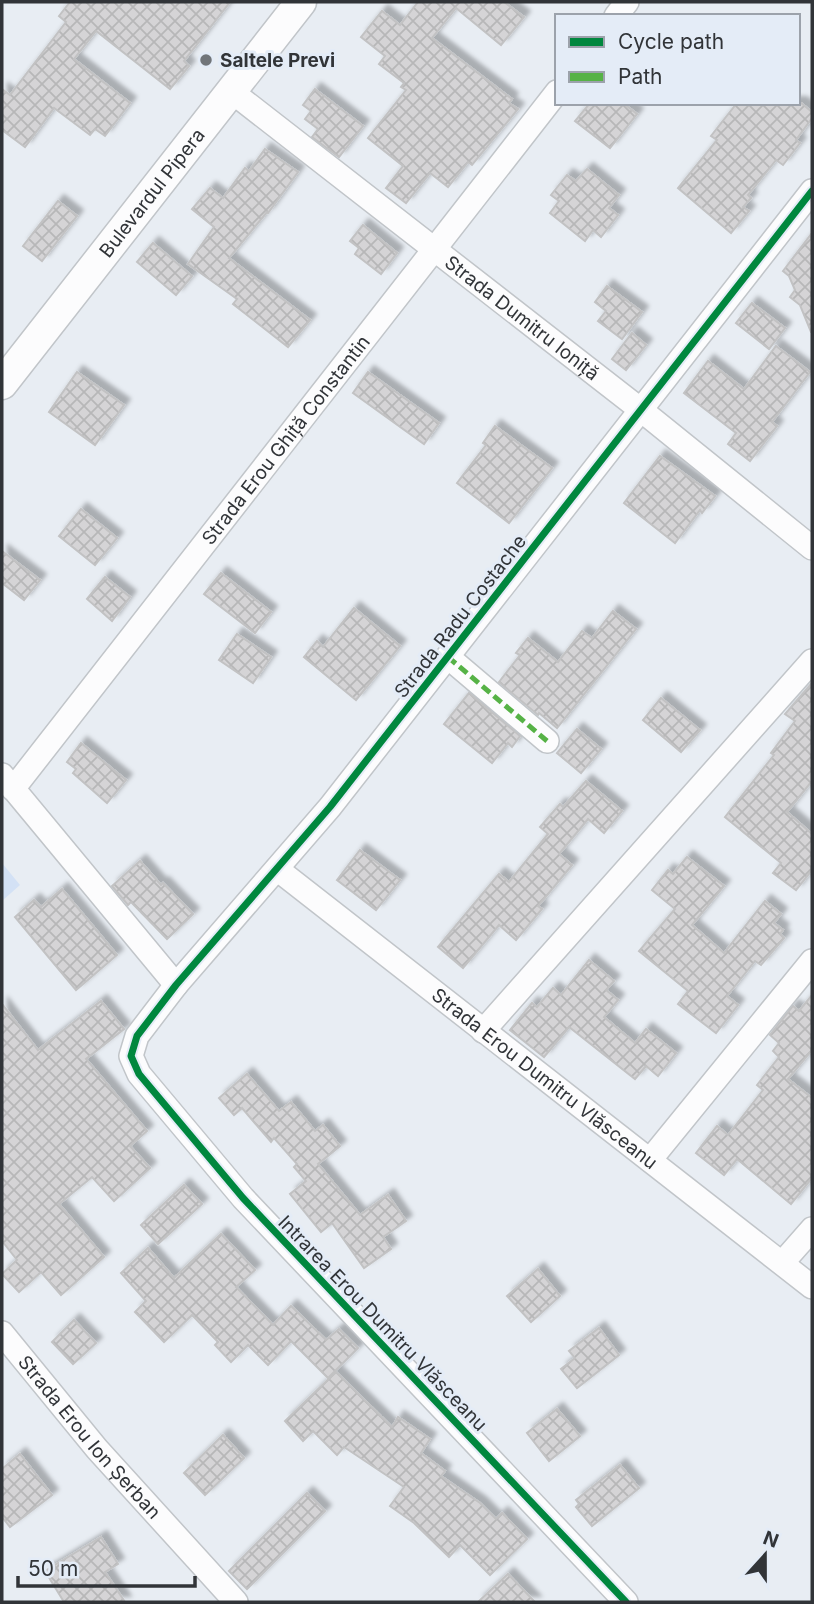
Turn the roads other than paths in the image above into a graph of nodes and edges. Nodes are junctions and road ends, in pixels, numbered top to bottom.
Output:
1 (301, 2) edge
2 (231, 91) junction
3 (555, 95) edge
4 (812, 191) edge
5 (434, 249) junction
6 (2, 384) edge
7 (641, 410) junction
8 (812, 548) edge
9 (448, 657) junction
10 (812, 661) edge
11 (547, 741) dead end
12 (7, 782) edge
13 (277, 869) junction
14 (812, 961) edge
15 (176, 985) junction
16 (483, 1031) junction
17 (131, 1056) joint
18 (650, 1160) junction
19 (812, 1229) edge
20 (783, 1262) junction
21 (812, 1287) edge
22 (2, 1333) edge
23 (236, 1602) edge
24 (626, 1602) edge

1 - 2 main road, Bulevardul Pipera
2 - 5 street, Strada Dumitru Ioniță
2 - 6 main road, Bulevardul Pipera
3 - 5 street, Strada Erou Ghiță Constantin
4 - 7 street, Strada Radu Costache
5 - 7 street, Strada Dumitru Ioniță
5 - 12 street, Strada Erou Ghiță Constantin
7 - 8 street, Strada Dumitru Ioniță
7 - 9 street, Strada Radu Costache
9 - 11 street
9 - 13 street, Strada Radu Costache
10 - 16 street
12 - 15 street
13 - 15 street, Strada Radu Costache
13 - 16 street, Strada Erou Dumitru Vlăsceanu
14 - 18 street
15 - 17 street, Strada Radu Costache
16 - 18 street, Strada Erou Dumitru Vlăsceanu
17 - 24 street, Intrarea Erou Dumitru Vlăsceanu
18 - 20 street, Strada Erou Dumitru Vlăsceanu
19 - 20 street
20 - 21 street, Strada Erou Dumitru Vlăsceanu
22 - 23 street, Strada Erou Ion Șerban

